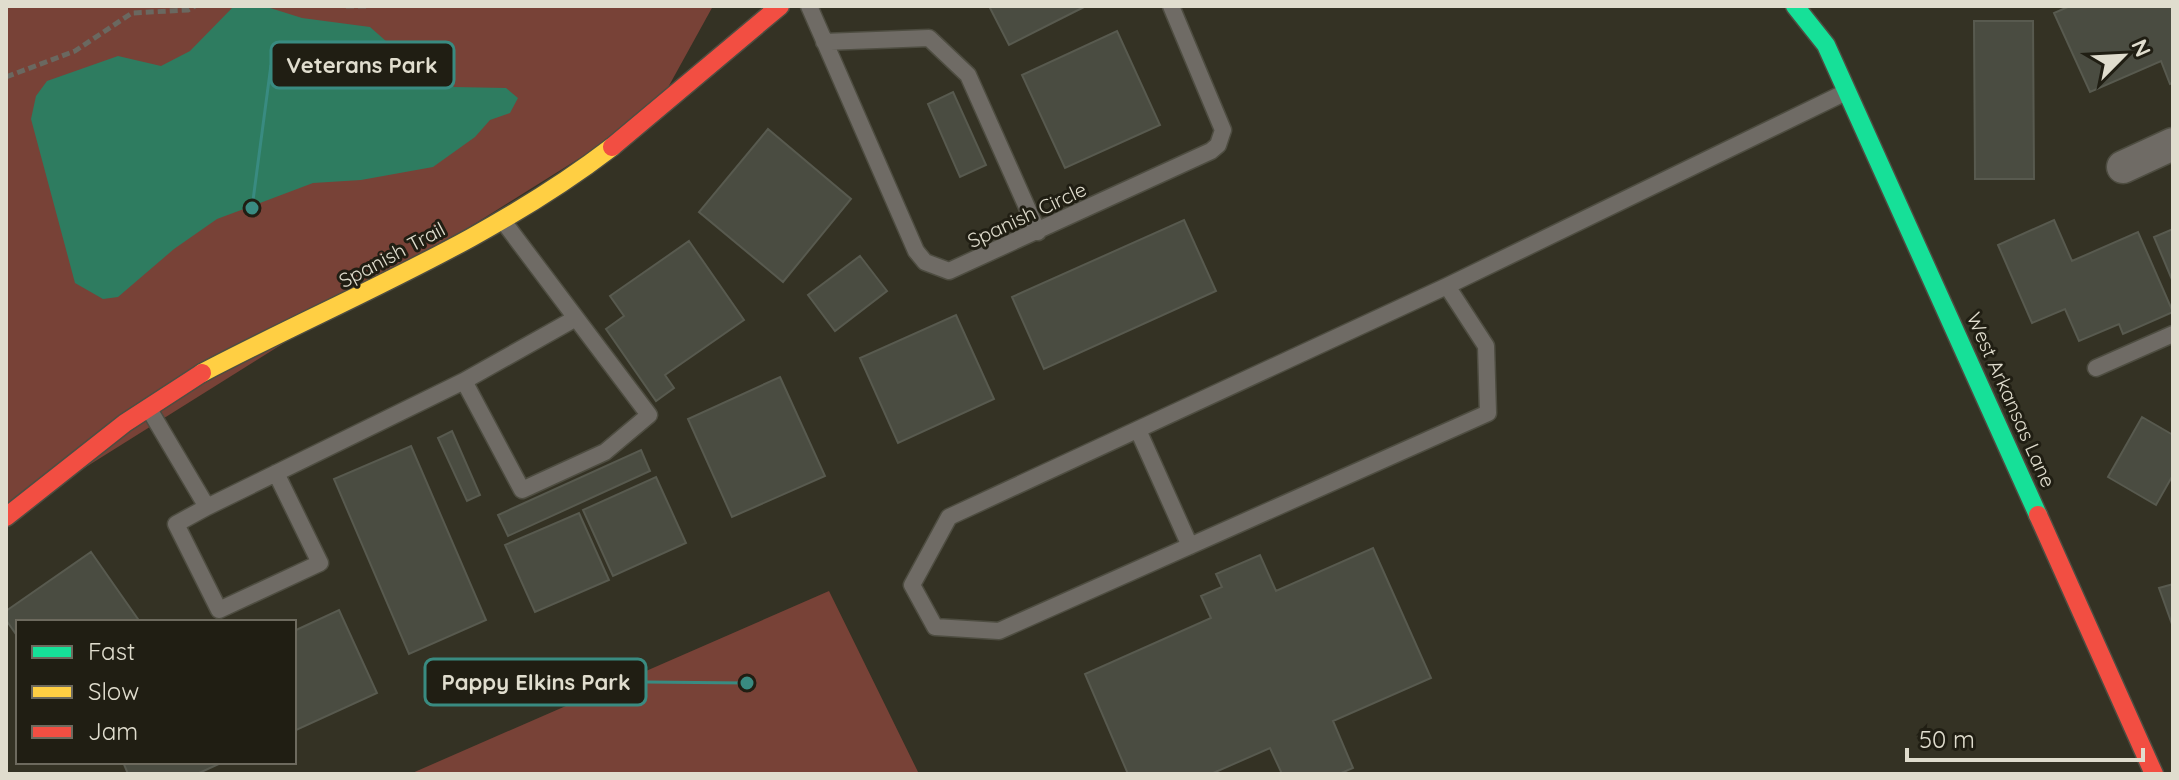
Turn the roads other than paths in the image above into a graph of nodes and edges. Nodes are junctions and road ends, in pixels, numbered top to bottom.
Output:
1 (780, 6) edge
2 (809, 6) edge
3 (1171, 6) edge
4 (1795, 6) edge
5 (1826, 19) dead end
6 (824, 42) junction
7 (1826, 45) junction
8 (1846, 92) junction
9 (2173, 144) edge
10 (2123, 167) dead end
11 (502, 220) junction
12 (1038, 232) junction
13 (1447, 286) junction
14 (576, 318) junction
15 (2173, 334) edge
16 (2096, 368) dead end
17 (464, 381) junction
18 (149, 409) junction
19 (1138, 430) junction
20 (276, 473) junction
21 (207, 507) junction
22 (6, 517) edge
23 (1190, 546) junction
24 (2154, 774) edge

1 - 11 street, Spanish Trail
2 - 6 lane, Spanish Circle
3 - 12 lane, Spanish Circle
4 - 7 street, West Arkansas Lane
5 - 7 street, West Arkansas Lane
6 - 12 lane
6 - 12 lane, Spanish Circle
7 - 8 street, West Arkansas Lane
8 - 13 lane
8 - 24 street, West Arkansas Lane
9 - 10 street
11 - 14 lane
11 - 18 street, Spanish Trail
13 - 19 lane
13 - 23 lane
14 - 17 lane
14 - 17 lane
15 - 16 lane
17 - 20 lane
18 - 21 lane
18 - 22 street, Spanish Trail
19 - 23 lane
19 - 23 lane
20 - 21 lane
20 - 21 lane

